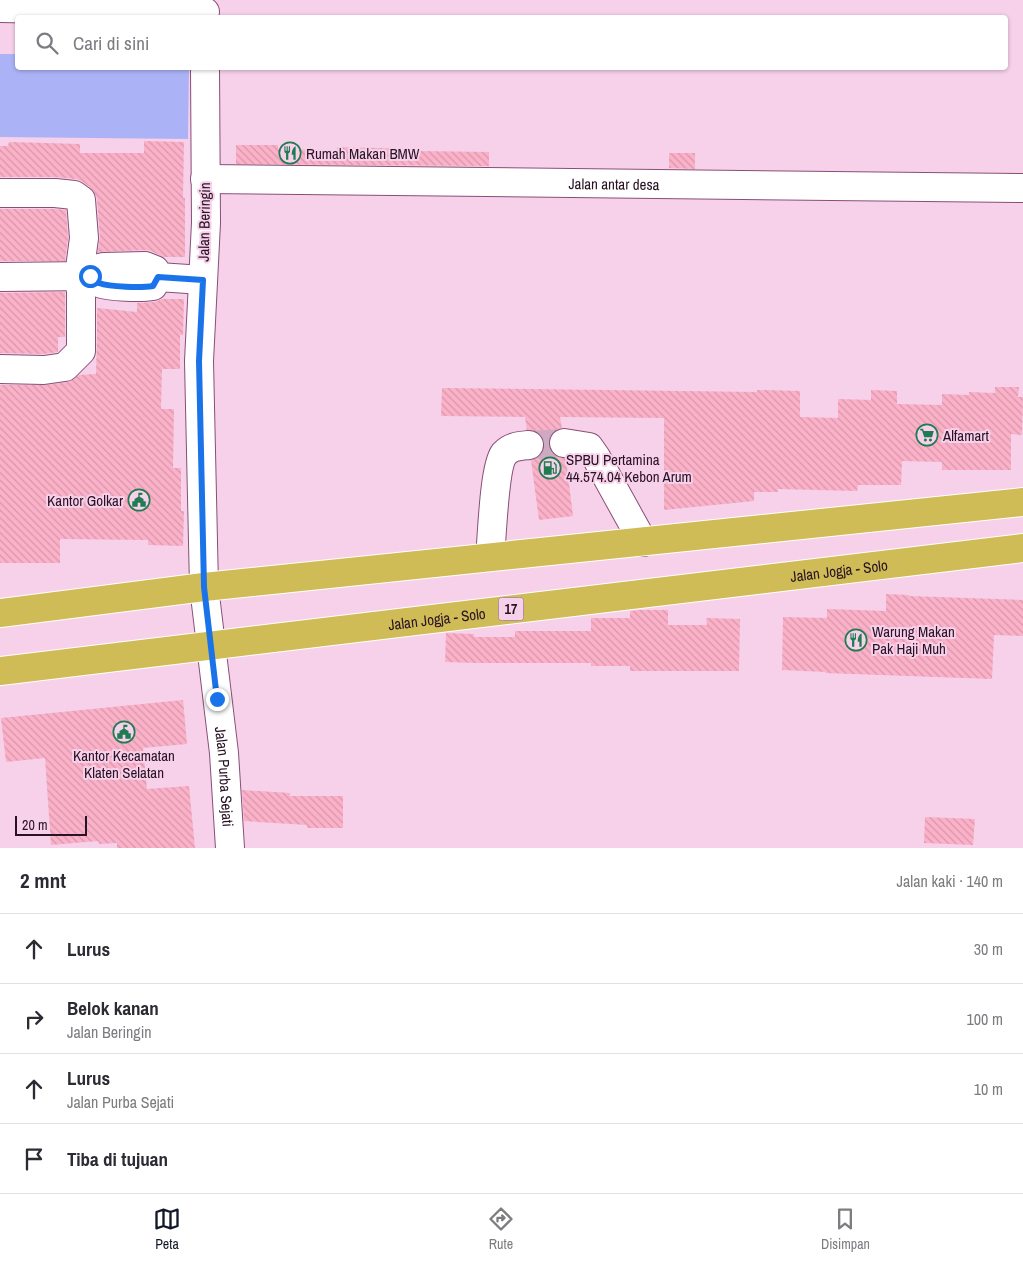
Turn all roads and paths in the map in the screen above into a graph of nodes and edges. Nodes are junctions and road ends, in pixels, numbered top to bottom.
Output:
1 (0, 8) edge
2 (205, 10) edge
3 (205, 70) edge
4 (205, 179) junction
5 (1023, 188) edge
6 (0, 193) edge
7 (0, 276) edge
8 (85, 276) junction
9 (203, 280) junction
10 (0, 369) edge
11 (564, 443) tunnel mouth
12 (529, 445) tunnel mouth
13 (1023, 502) edge
14 (643, 542) junction
15 (1023, 548) edge
16 (490, 558) junction
17 (204, 587) junction
18 (0, 613) edge
19 (212, 645) junction
20 (0, 671) edge
21 (230, 848) edge

1 - 2 street
3 - 4 street, Jalan Beringin
4 - 5 street, Jalan antar desa
4 - 9 street, Jalan Beringin
6 - 8 street
7 - 8 street
8 - 9 street
8 - 10 street
9 - 17 street, Jalan Beringin
11 - 14 street
12 - 16 street
13 - 14 highway
14 - 16 highway
15 - 19 highway, Jalan Jogja - Solo / 17
16 - 17 highway
17 - 18 highway
17 - 19 street, Jalan Beringin
19 - 20 highway, Jalan Jogja - Solo / 17
19 - 21 street, Jalan Purba Sejati

